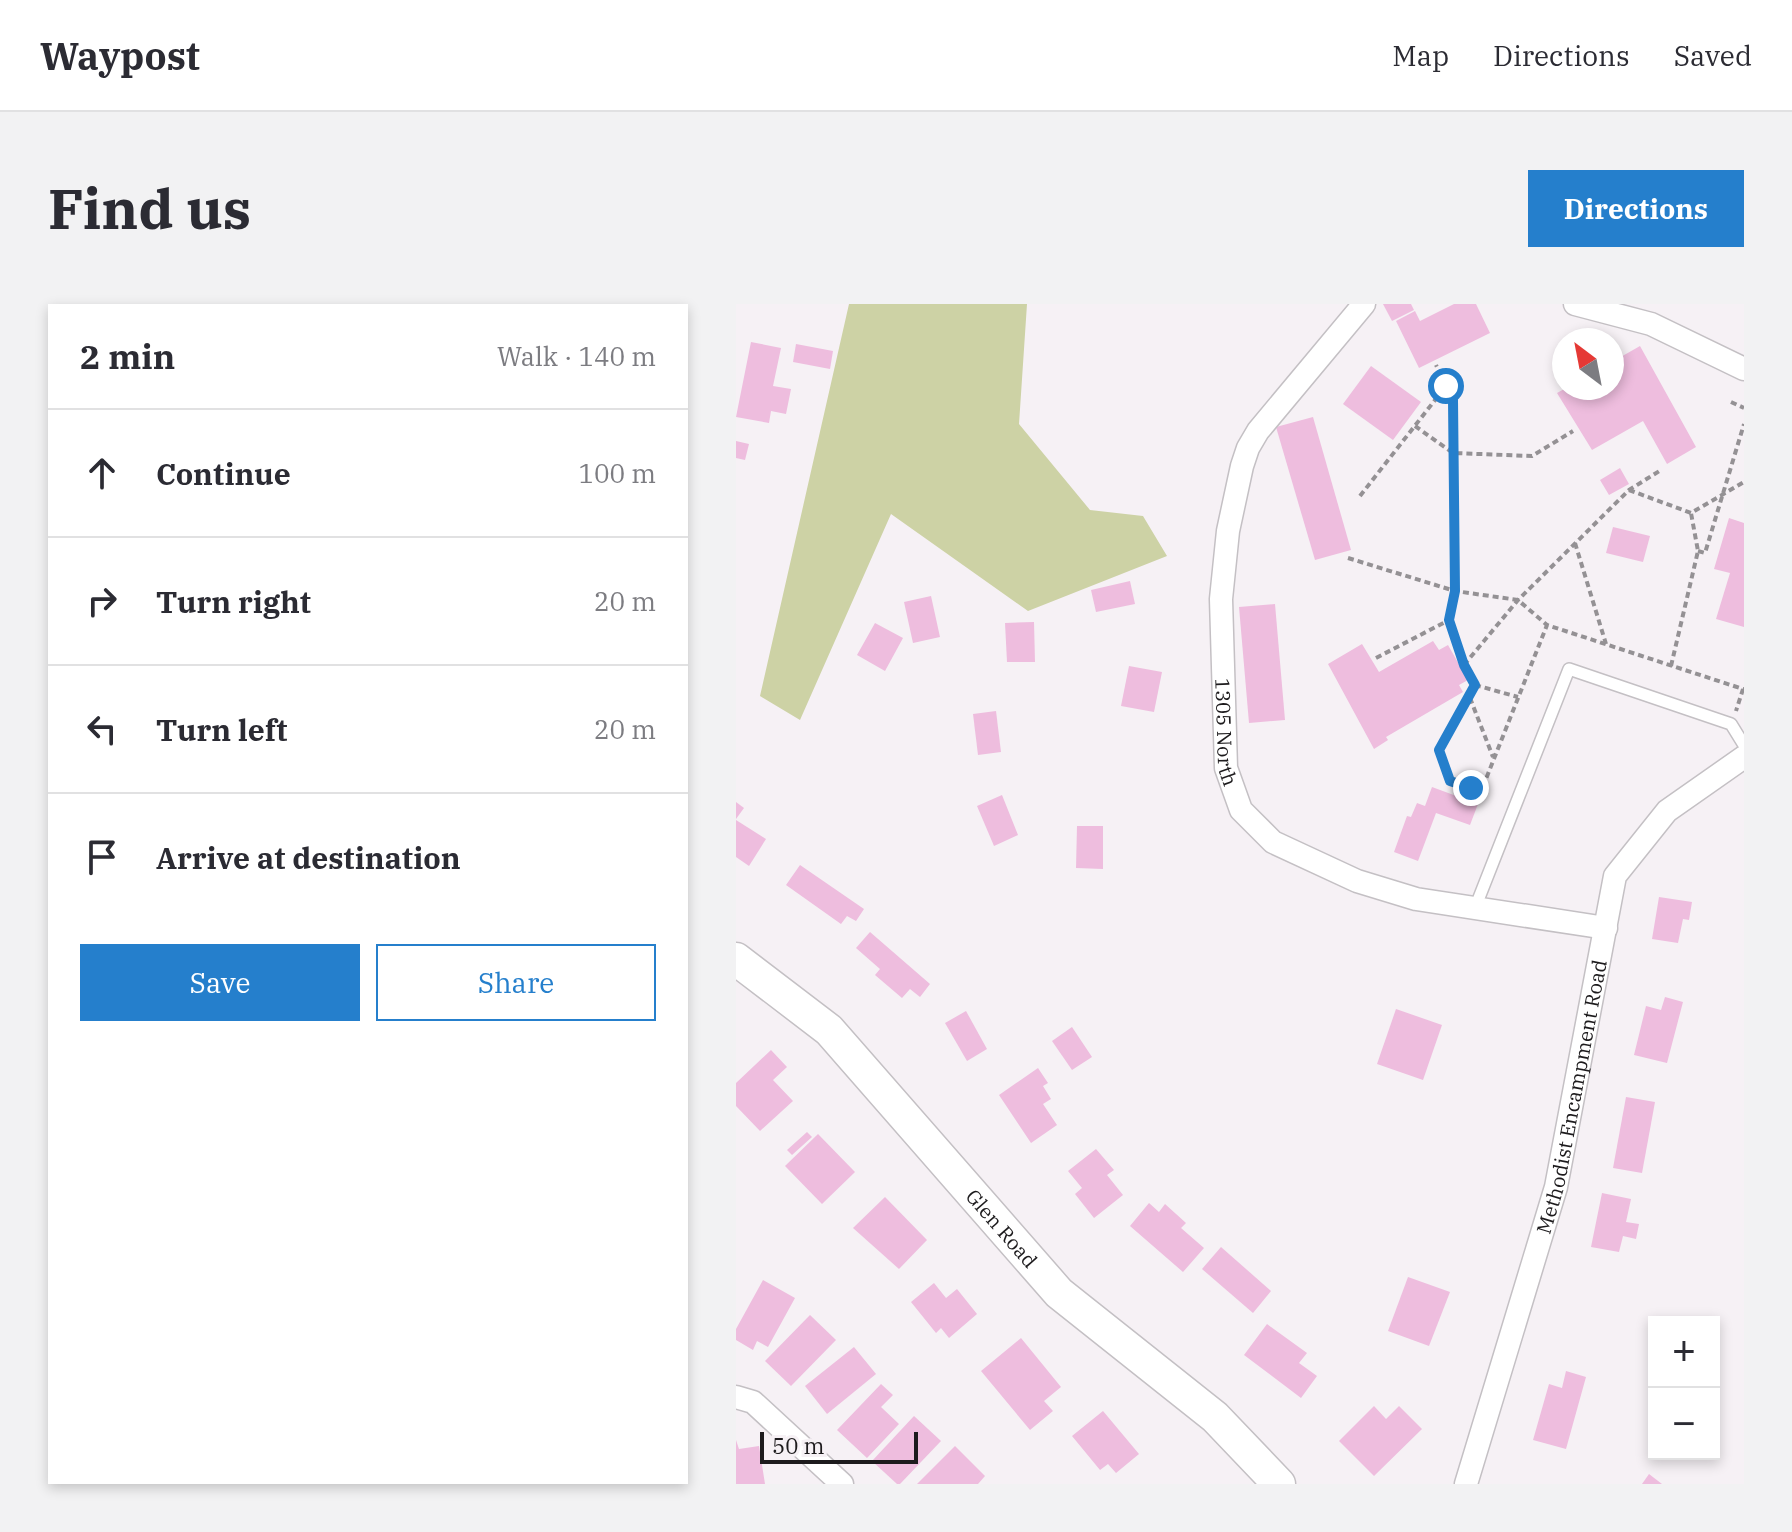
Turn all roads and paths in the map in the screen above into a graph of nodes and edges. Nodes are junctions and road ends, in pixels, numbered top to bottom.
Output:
1 (1364, 304) edge
2 (1575, 304) edge
3 (1436, 365) dead end
4 (1744, 369) edge
5 (1446, 386) junction
6 (1731, 402) dead end
7 (1744, 408) edge
8 (1744, 424) edge
9 (1415, 426) junction
10 (1573, 431) dead end
11 (1453, 453) junction
12 (1661, 470) dead end
13 (1744, 482) edge
14 (1629, 490) junction
15 (1722, 495) junction
16 (1360, 496) dead end
17 (1691, 513) junction
18 (1575, 543) junction
19 (1698, 551) junction
20 (1348, 558) dead end
21 (1455, 591) junction
22 (1518, 600) junction
23 (1449, 620) junction
24 (1547, 625) dead end
25 (1606, 644) dead end
26 (1376, 658) dead end
27 (1464, 665) junction
28 (1671, 666) dead end
29 (1475, 685) junction
30 (1469, 696) junction
31 (1518, 697) dead end
32 (1744, 745) edge
33 (1744, 757) edge
34 (1494, 759) dead end
35 (1484, 784) dead end
36 (1475, 908) junction
37 (1606, 928) junction
38 (736, 959) edge
39 (736, 1397) edge
40 (842, 1484) edge
41 (1279, 1484) edge
42 (1466, 1484) edge

1 - 36 street, 1305 North
2 - 4 street
3 - 5 path
5 - 9 path
5 - 11 path
6 - 7 path
8 - 15 path
9 - 11 path
9 - 16 path
10 - 11 path
11 - 21 path
12 - 14 path
13 - 15 path
14 - 17 path
14 - 18 path
15 - 17 path
15 - 19 path
17 - 19 path
18 - 22 path
18 - 25 path
19 - 28 path
20 - 21 path
21 - 22 path
21 - 23 path
22 - 24 path
22 - 27 path
23 - 26 path
23 - 27 path
27 - 29 path
29 - 30 path
29 - 31 path
30 - 34 path
30 - 35 path
32 - 36 lane
33 - 37 street, Methodist Encampment Road
36 - 37 street, 1305 North
37 - 42 street, Methodist Encampment Road
38 - 41 street, Glen Road
39 - 40 street

